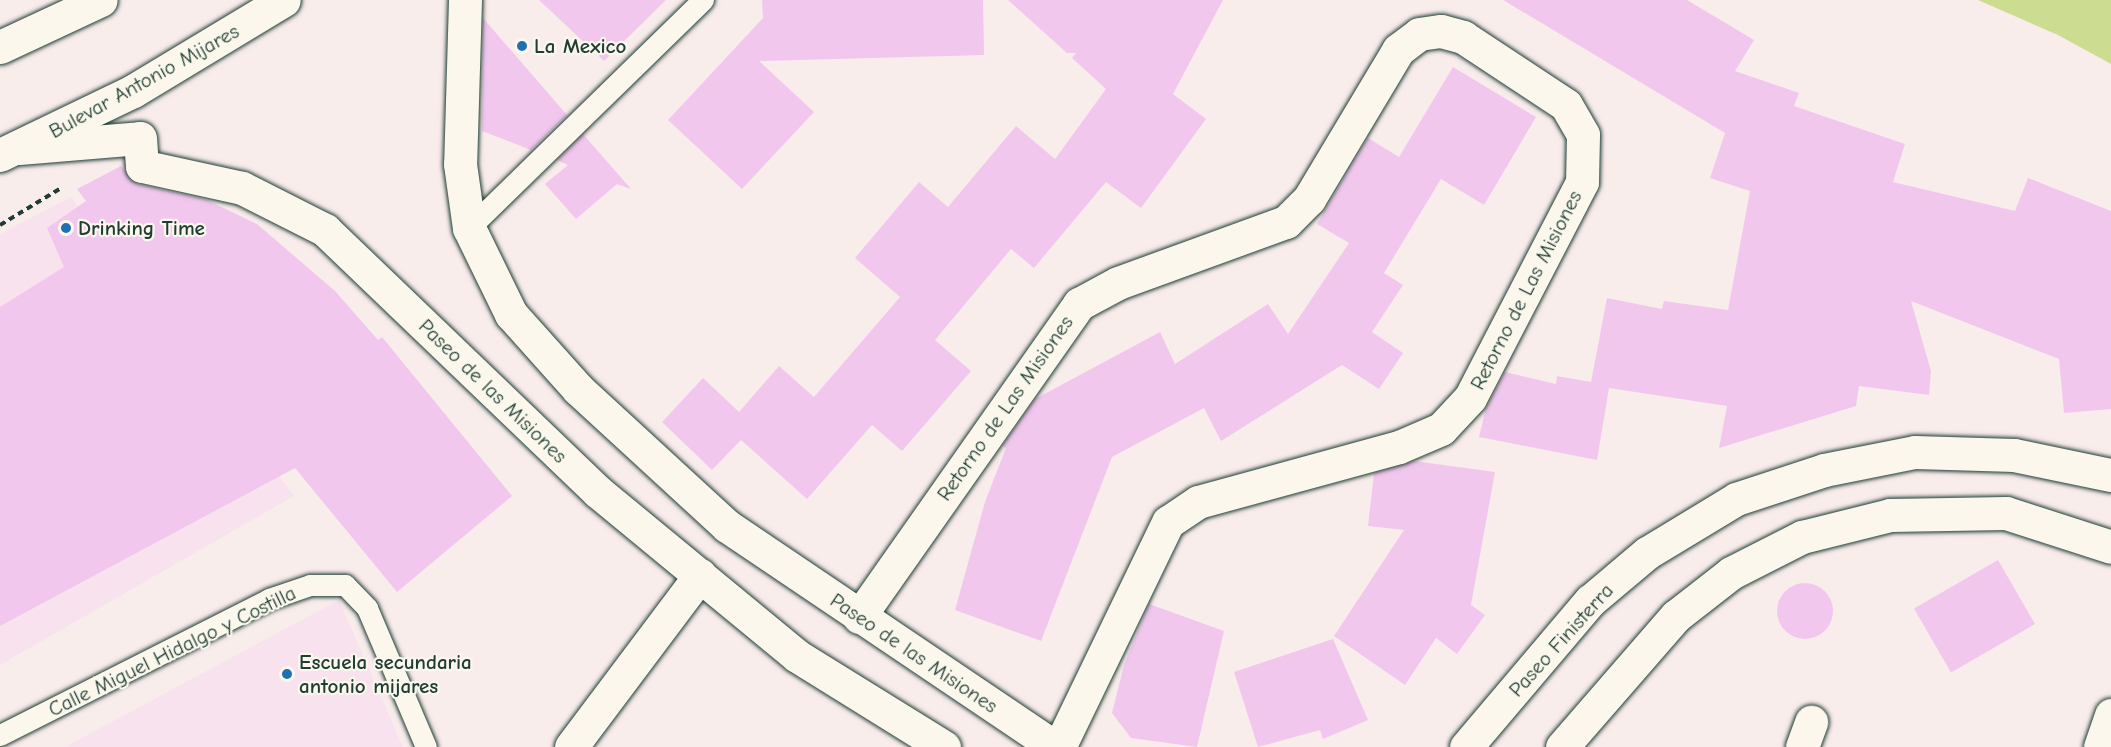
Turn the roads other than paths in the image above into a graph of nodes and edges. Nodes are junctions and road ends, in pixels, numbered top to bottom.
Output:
1 (101, 0) edge
2 (284, 0) edge
3 (465, 0) edge
4 (703, 0) edge
5 (0, 47) edge
6 (10, 152) edge
7 (469, 228) junction
8 (2111, 475) edge
9 (2111, 547) edge
10 (700, 575) junction
11 (859, 617) junction
12 (2111, 715) edge
13 (0, 735) edge
14 (426, 747) edge
15 (571, 747) edge
16 (944, 747) edge
17 (1057, 747) edge
18 (1466, 747) edge
19 (1562, 747) edge
20 (2100, 747) edge

1 - 5 street
2 - 6 street, Bulevar Antonio Mijares
3 - 7 street, Paseo de las Misiones
4 - 7 lane
6 - 10 street, Paseo de las Misiones
7 - 11 street, Paseo de las Misiones
8 - 18 street, Paseo Finisterra
9 - 19 street
10 - 15 street
10 - 16 street, Paseo de las Misiones
11 - 17 street, Paseo de las Misiones
11 - 17 street, Retorno de Las Misiones
12 - 20 street
13 - 14 lane, Calle Miguel Hidalgo y Costilla

